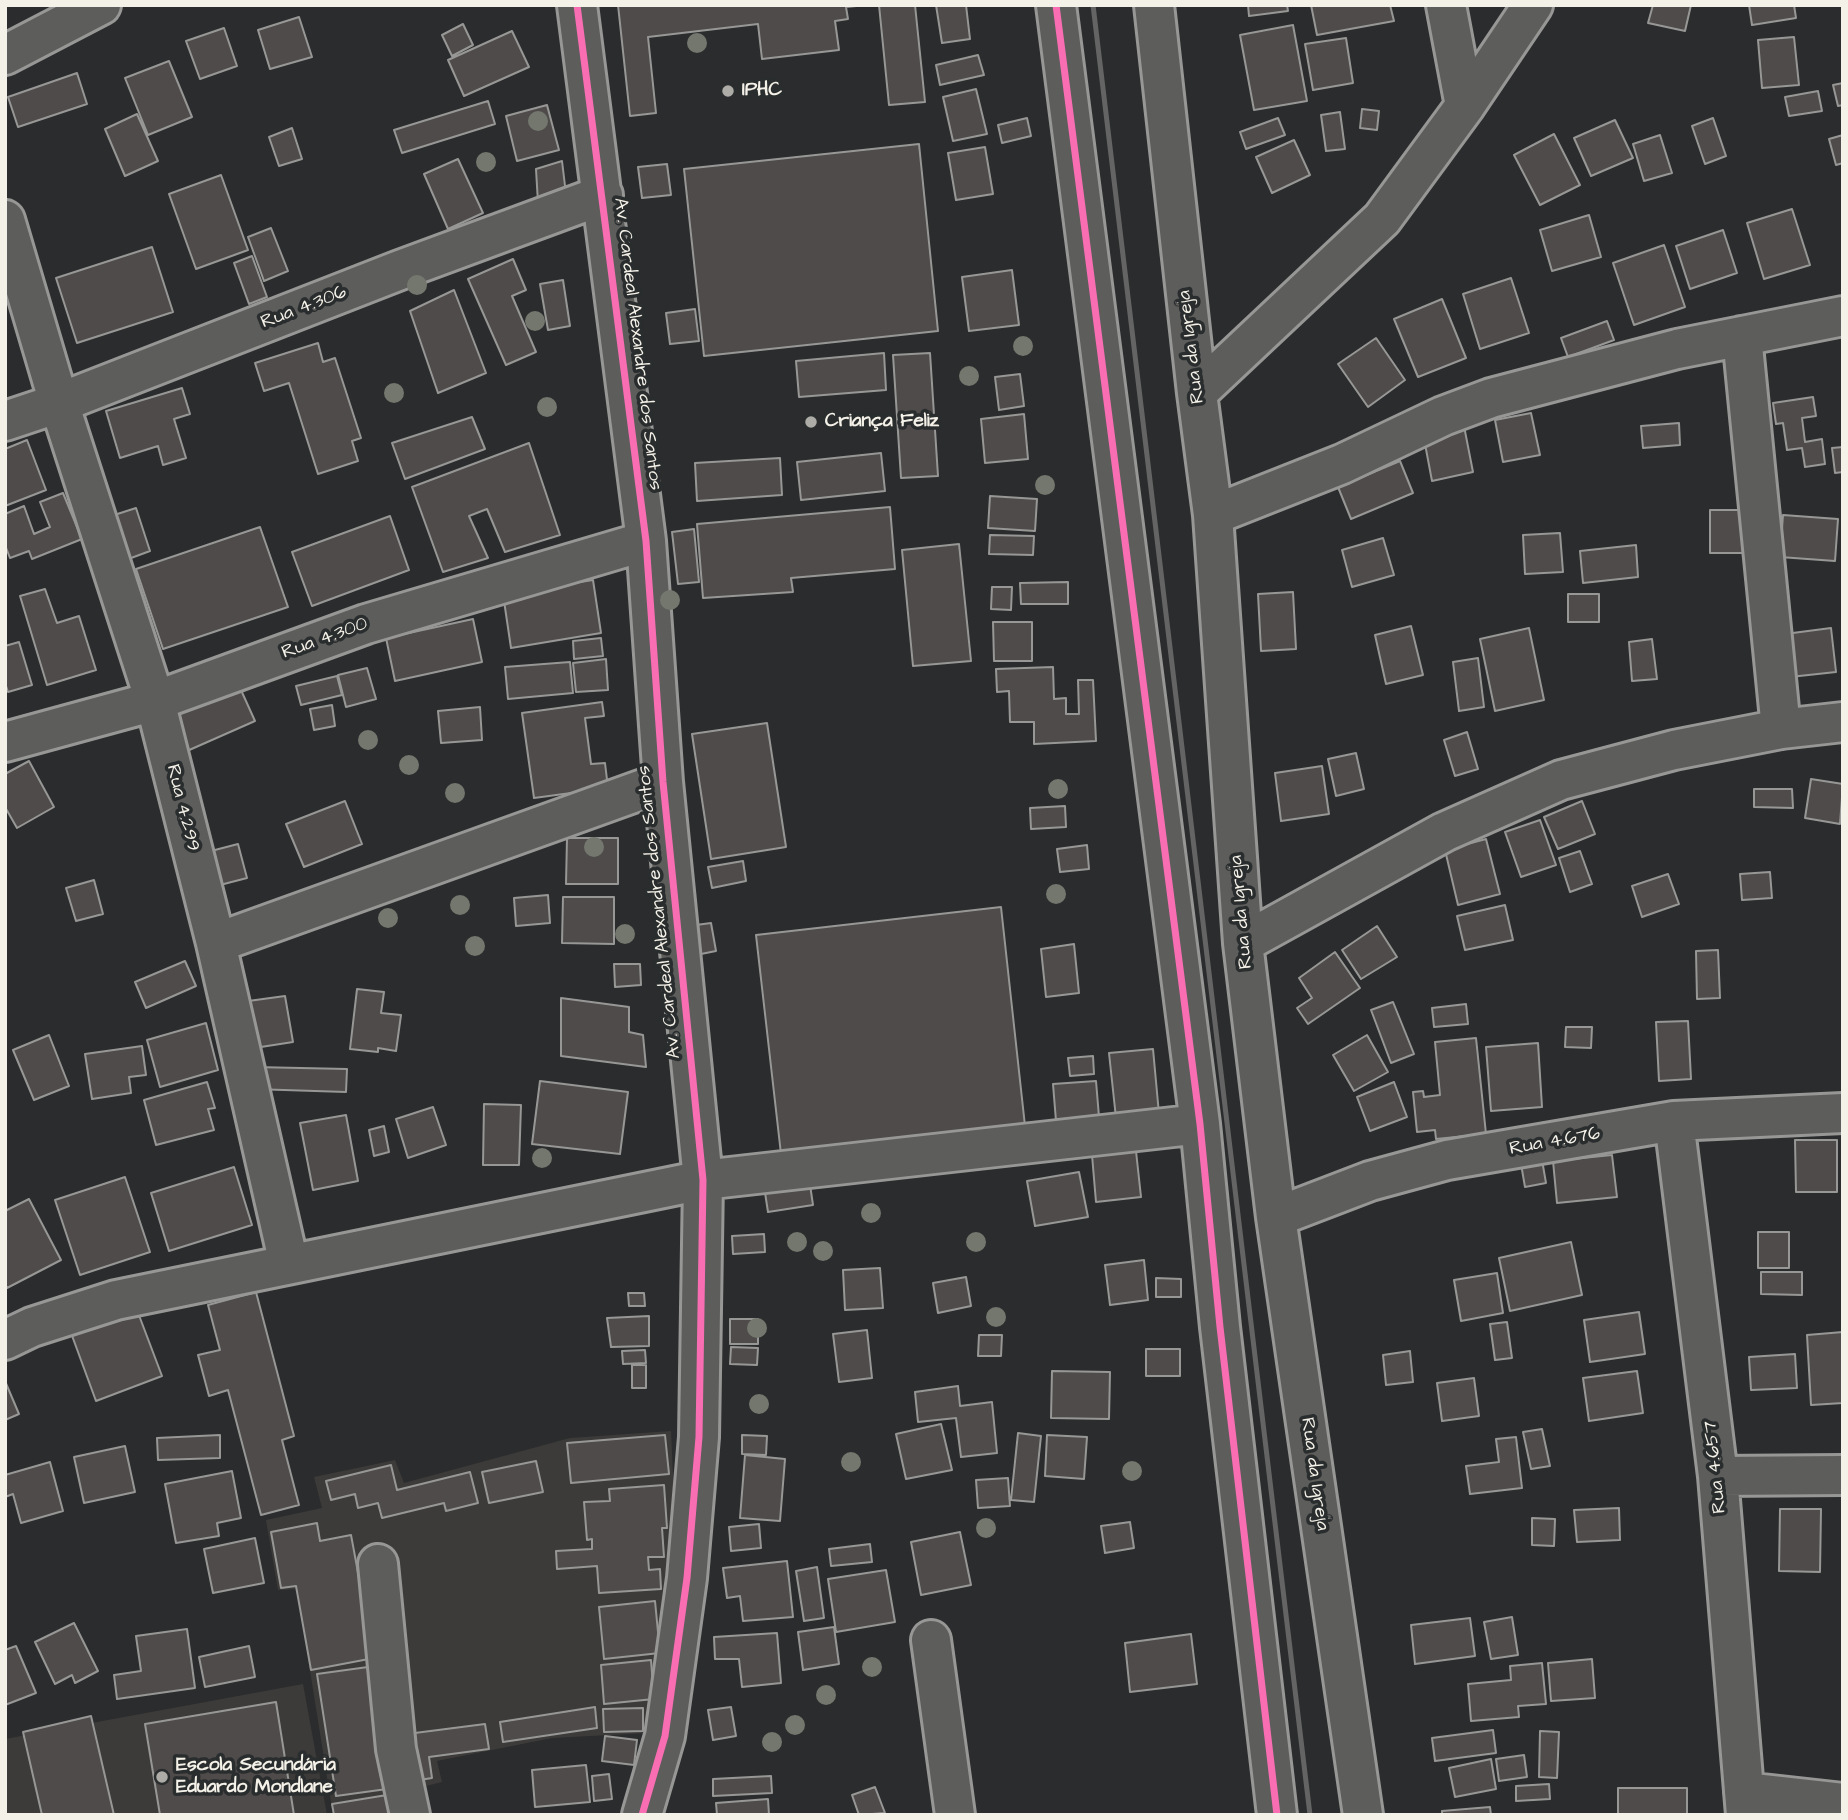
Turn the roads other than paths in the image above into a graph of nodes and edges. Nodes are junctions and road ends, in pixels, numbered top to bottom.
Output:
1 (101, 5) edge
2 (577, 5) edge
3 (1056, 5) edge
4 (1154, 5) edge
5 (1446, 5) edge
6 (1533, 5) edge
7 (5, 55) edge
8 (1465, 106) junction
9 (603, 195) junction
10 (5, 220) edge
11 (1843, 316) edge
12 (1742, 336) junction
13 (1197, 393) junction
14 (59, 403) junction
15 (5, 421) edge
16 (1213, 515) junction
17 (646, 541) junction
18 (155, 701) junction
19 (1843, 722) edge
20 (1781, 729) junction
21 (5, 742) edge
22 (663, 782) junction
23 (215, 943) junction
24 (1243, 943) junction
25 (1843, 1113) edge
26 (1674, 1121) junction
27 (1200, 1124) junction
28 (703, 1180) junction
29 (1276, 1217) junction
30 (289, 1264) junction
31 (5, 1340) edge
32 (1843, 1475) edge
33 (1718, 1476) junction
34 (378, 1564) dead end
35 (931, 1640) dead end
36 (1843, 1803) edge
37 (1745, 1804) edge
38 (410, 1815) edge
39 (642, 1815) edge
40 (955, 1815) edge
41 (1277, 1815) edge
42 (1363, 1815) edge

1 - 7 street
2 - 9 street, Av. Cardeal Alexandre dos Santos
3 - 27 street
4 - 13 street, Rua da Igreja
5 - 8 street
6 - 8 street
8 - 13 street
9 - 14 street, Rua 4.306
9 - 17 street, Av. Cardeal Alexandre dos Santos
10 - 14 street, Rua 4.299
11 - 12 street
12 - 16 street
12 - 20 street
13 - 16 street, Rua da Igreja
14 - 15 street, Rua 4.306
14 - 18 street, Rua 4.299
16 - 24 street, Rua da Igreja
17 - 18 street, Rua 4.300
17 - 22 street, Av. Cardeal Alexandre dos Santos
18 - 21 street, Rua 4.300
18 - 23 street, Rua 4.299
19 - 20 street
20 - 24 street
22 - 23 street
22 - 28 street, Av. Cardeal Alexandre dos Santos
23 - 30 street, Rua 4.299
24 - 29 street, Rua da Igreja
25 - 26 street, Rua 4.676
26 - 29 street, Rua 4.676
26 - 33 street, Rua 4.657
27 - 28 street
27 - 41 street
28 - 30 street
28 - 39 street, Av. Cardeal Alexandre dos Santos
29 - 42 street, Rua da Igreja
30 - 31 street
32 - 33 street
33 - 37 street, Rua 4.657
34 - 38 street
35 - 40 street
36 - 37 street

